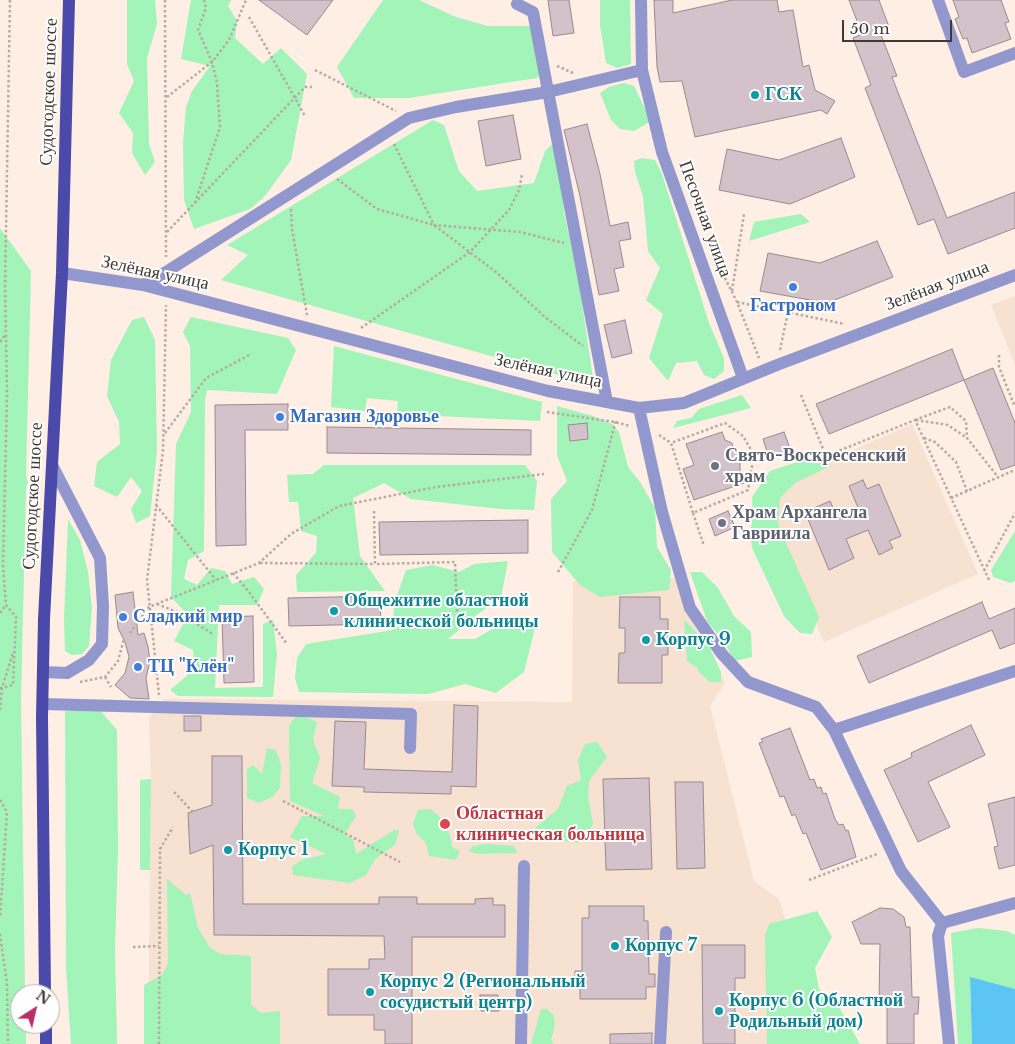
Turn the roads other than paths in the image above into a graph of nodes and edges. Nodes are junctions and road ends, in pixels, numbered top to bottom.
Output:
1 (69, 0) edge
2 (641, 0) edge
3 (938, 0) edge
4 (517, 4) dead end
5 (1015, 53) edge
6 (642, 70) junction
7 (548, 92) junction
8 (62, 273) junction
9 (1015, 275) edge
10 (143, 285) junction
11 (743, 378) junction
12 (613, 403) junction
13 (639, 408) junction
14 (52, 465) junction
15 (1015, 671) edge
16 (43, 672) junction
17 (42, 704) junction
18 (834, 730) junction
19 (410, 748) dead end
20 (524, 866) dead end
21 (1015, 903) edge
22 (942, 923) junction
23 (666, 932) dead end
24 (46, 984) edge
25 (521, 1044) edge
26 (660, 1044) edge
27 (949, 1044) edge

1 - 8 main road, Судогодское шоссе
2 - 6 street, Песочная улица
3 - 5 street
4 - 7 street
6 - 7 street
6 - 11 street, Песочная улица
7 - 10 street
7 - 12 street
8 - 10 street, Зелёная улица
8 - 14 main road, Судогодское шоссе
9 - 11 street, Зелёная улица
10 - 12 street, Зелёная улица
11 - 13 street, Зелёная улица
12 - 13 street, Зелёная улица
13 - 18 street
14 - 16 main road, Судогодское шоссе
14 - 16 street
15 - 18 street
16 - 17 main road, Судогодское шоссе
17 - 19 street
17 - 24 main road, Судогодское шоссе
18 - 22 street
20 - 25 street
21 - 22 street
22 - 27 street
23 - 26 street

